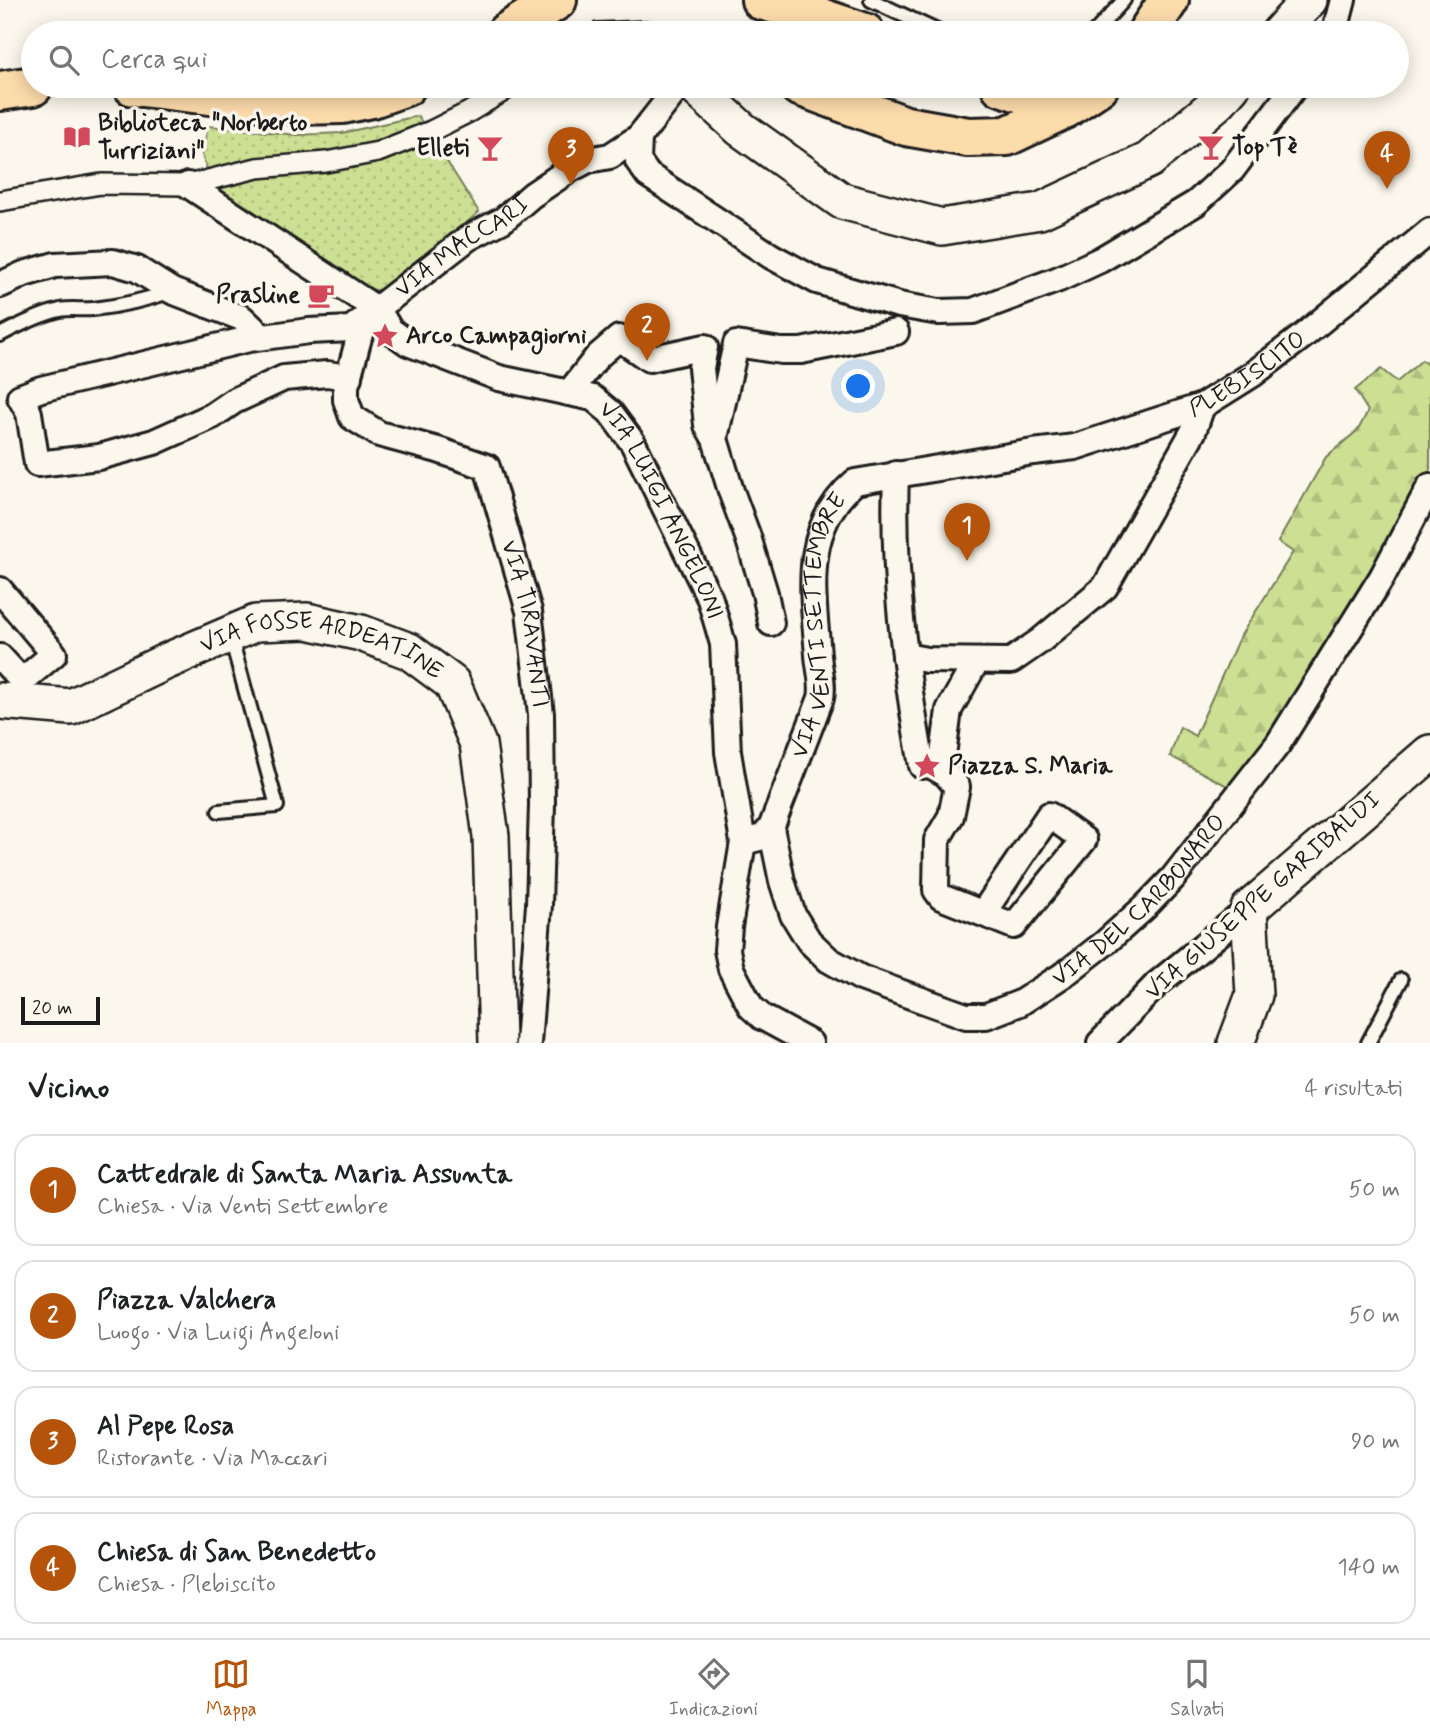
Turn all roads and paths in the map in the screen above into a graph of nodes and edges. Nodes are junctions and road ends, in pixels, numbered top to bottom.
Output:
1 (557, 0) edge
2 (761, 0) edge
3 (836, 0) edge
4 (871, 0) edge
5 (1124, 0) edge
6 (1170, 0) edge
7 (1309, 0) edge
8 (1343, 0) edge
9 (800, 11) junction
10 (525, 21) edge
11 (830, 21) edge
12 (916, 21) edge
13 (1105, 21) edge
14 (1155, 21) edge
15 (1290, 21) edge
16 (1338, 21) edge
17 (21, 88) edge
18 (0, 91) edge
19 (235, 98) edge
20 (372, 98) edge
21 (493, 98) edge
22 (669, 98) edge
23 (707, 98) edge
24 (831, 98) edge
25 (1037, 98) edge
26 (1081, 98) edge
27 (1222, 98) edge
28 (1286, 98) edge
29 (1066, 108) junction
30 (639, 136) junction
31 (188, 185) junction
32 (0, 201) edge
33 (1430, 231) edge
34 (0, 285) edge
35 (172, 291) junction
36 (378, 310) junction
37 (896, 332) dead end
38 (0, 335) edge
39 (261, 337) junction
40 (349, 377) junction
41 (569, 393) junction
42 (1202, 406) junction
43 (715, 439) junction
44 (1033, 452) joint
45 (896, 474) junction
46 (1430, 486) edge
47 (0, 590) edge
48 (771, 623) dead end
49 (230, 634) junction
50 (905, 656) junction
51 (0, 657) edge
52 (976, 662) junction
53 (0, 701) edge
54 (1430, 753) edge
55 (930, 765) junction
56 (219, 811) dead end
57 (771, 828) junction
58 (743, 842) junction
59 (1249, 909) junction
60 (983, 913) dead end
61 (1401, 980) dead end
62 (496, 1043) edge
63 (528, 1043) edge
64 (810, 1043) edge
65 (1100, 1043) edge
66 (1236, 1043) edge
67 (1368, 1043) edge

1 - 10 main road
2 - 9 main road
3 - 9 main road
4 - 12 lane
5 - 13 lane
6 - 14 main road
7 - 15 main road
8 - 16 street
9 - 11 main road
17 - 18 main road
19 - 20 main road
21 - 31 street
22 - 30 street, VIA MACCARI
23 - 27 main road
24 - 29 main road
25 - 29 main road
26 - 29 main road
28 - 30 street
30 - 36 street, VIA MACCARI
31 - 32 street
31 - 36 street, VIA LUIGI ANGELONI
33 - 42 street, PLEBISCITO
34 - 35 street
35 - 38 lane
35 - 39 street
36 - 39 street
36 - 40 street, VIA TIRAVANTI
36 - 41 street, VIA LUIGI ANGELONI
37 - 43 street
39 - 40 street
40 - 63 street, VIA TIRAVANTI
41 - 43 street
41 - 58 street, VIA LUIGI ANGELONI
42 - 44 street, PLEBISCITO
42 - 52 street
43 - 48 street
44 - 45 street, VIA VENTI SETTEMBRE
45 - 50 street
45 - 57 street, VIA VENTI SETTEMBRE
46 - 57 street, VIA DEL CARBONARO
47 - 51 street
49 - 53 main road, VIA FOSSE ARDEATINE
49 - 56 lane
49 - 62 main road, VIA FOSSE ARDEATINE
50 - 52 street
50 - 55 street
52 - 55 street
54 - 59 main road, VIA GIUSEPPE GARIBALDI
55 - 60 street
57 - 58 street
58 - 64 street
59 - 65 street, VIA GIUSEPPE GARIBALDI
59 - 66 main road
61 - 67 lane

